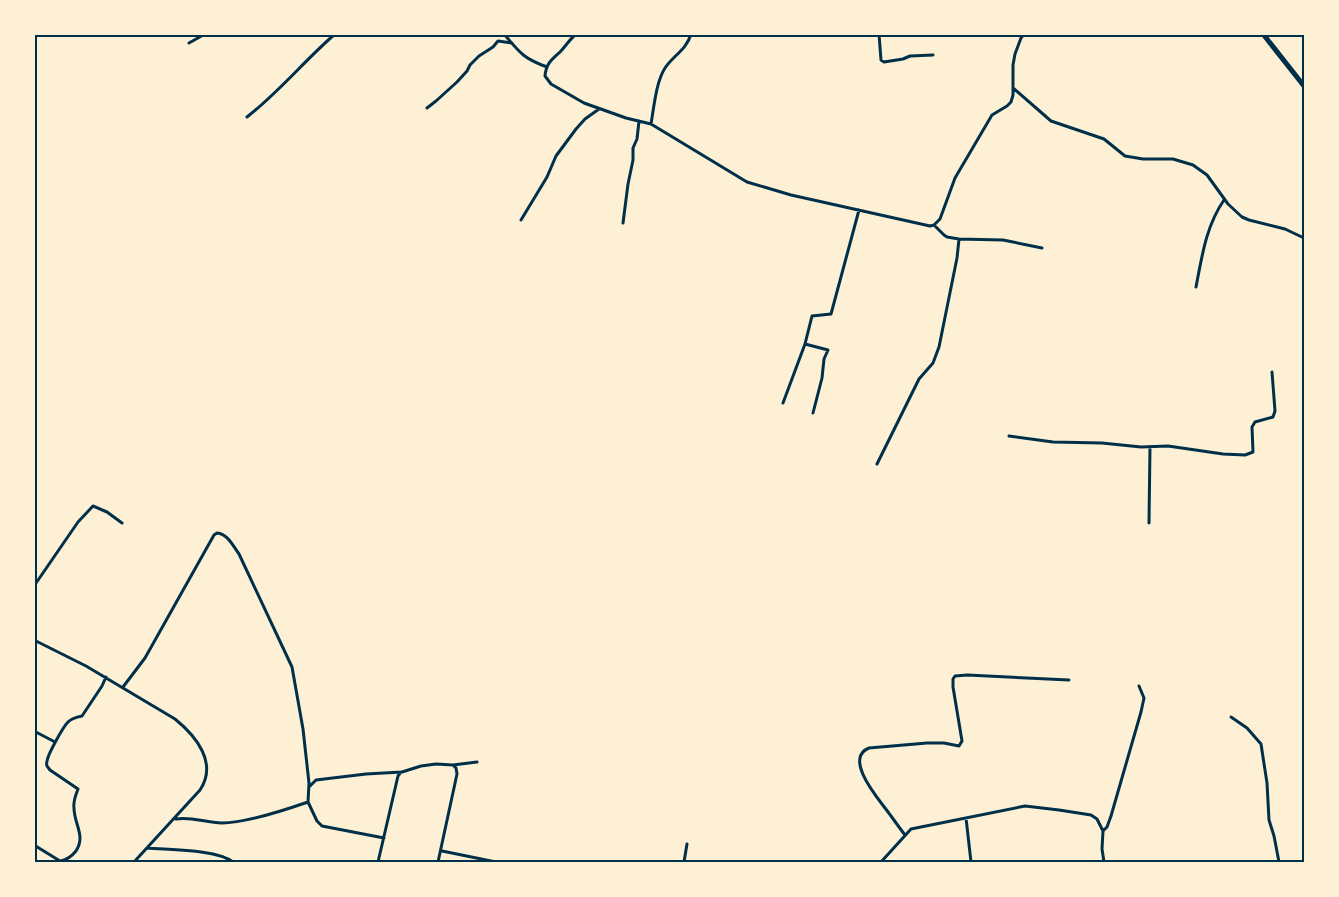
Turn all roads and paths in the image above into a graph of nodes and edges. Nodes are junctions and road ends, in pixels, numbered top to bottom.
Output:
1 (204, 34) edge
2 (504, 34) edge
3 (576, 34) edge
4 (691, 34) edge
5 (879, 34) edge
6 (1024, 34) edge
7 (1263, 34) edge
8 (332, 35) edge
9 (189, 43) dead end
10 (512, 43) junction
11 (933, 55) dead end
12 (547, 67) junction
13 (1305, 86) edge
14 (1013, 88) junction
15 (427, 108) dead end
16 (599, 110) junction
17 (247, 117) dead end
18 (639, 121) junction
19 (651, 124) junction
20 (1224, 200) junction
21 (859, 210) junction
22 (521, 220) dead end
23 (623, 223) dead end
24 (934, 225) junction
25 (1305, 238) edge
26 (959, 239) junction
27 (1042, 248) dead end
28 (1196, 287) dead end
29 (805, 344) junction
30 (1272, 372) dead end
31 (783, 403) dead end
32 (813, 413) dead end
33 (1009, 436) dead end
34 (1150, 447) junction
35 (877, 464) dead end
36 (122, 522) dead end
37 (1149, 523) dead end
38 (34, 586) edge
39 (34, 640) edge
40 (106, 677) junction
41 (1069, 680) dead end
42 (1139, 686) dead end
43 (123, 687) junction
44 (1231, 717) dead end
45 (34, 731) edge
46 (55, 742) junction
47 (477, 762) dead end
48 (453, 765) junction
49 (402, 771) junction
50 (309, 787) junction
51 (308, 802) junction
52 (966, 818) junction
53 (174, 819) junction
54 (1103, 831) junction
55 (905, 835) junction
56 (384, 838) junction
57 (687, 844) dead end
58 (34, 845) edge
59 (147, 848) junction
60 (441, 850) junction
61 (61, 862) edge
62 (134, 862) edge
63 (233, 862) edge
64 (378, 862) edge
65 (438, 862) edge
66 (496, 862) edge
67 (684, 862) edge
68 (881, 862) edge
69 (971, 862) edge
70 (1104, 862) edge
71 (1279, 862) edge

1 - 9 street
2 - 10 street
3 - 12 street
4 - 19 street
5 - 11 street
6 - 14 street
7 - 13 main road
8 - 17 street
10 - 12 street
10 - 15 street
12 - 16 street
14 - 20 street
14 - 24 street
16 - 18 street
16 - 22 street
18 - 19 street
18 - 23 street
19 - 21 street
20 - 25 street
20 - 28 street
21 - 24 street
21 - 29 street
24 - 26 street
26 - 27 street
26 - 35 street
29 - 31 street
29 - 32 street
30 - 34 street
33 - 34 street
34 - 37 street
36 - 38 street
39 - 40 street
40 - 43 street
40 - 46 street
41 - 55 street
42 - 54 street
43 - 50 street
43 - 53 street
44 - 71 street
45 - 46 street
46 - 61 street
47 - 48 street
48 - 49 street
48 - 60 street
49 - 50 street
49 - 56 street
50 - 51 street
51 - 53 street
51 - 56 street
52 - 54 street
52 - 55 street
52 - 69 street
53 - 59 street
54 - 70 street
55 - 68 street
56 - 64 street
57 - 67 street
58 - 61 street
59 - 62 street
59 - 63 street
60 - 65 street
60 - 66 street

